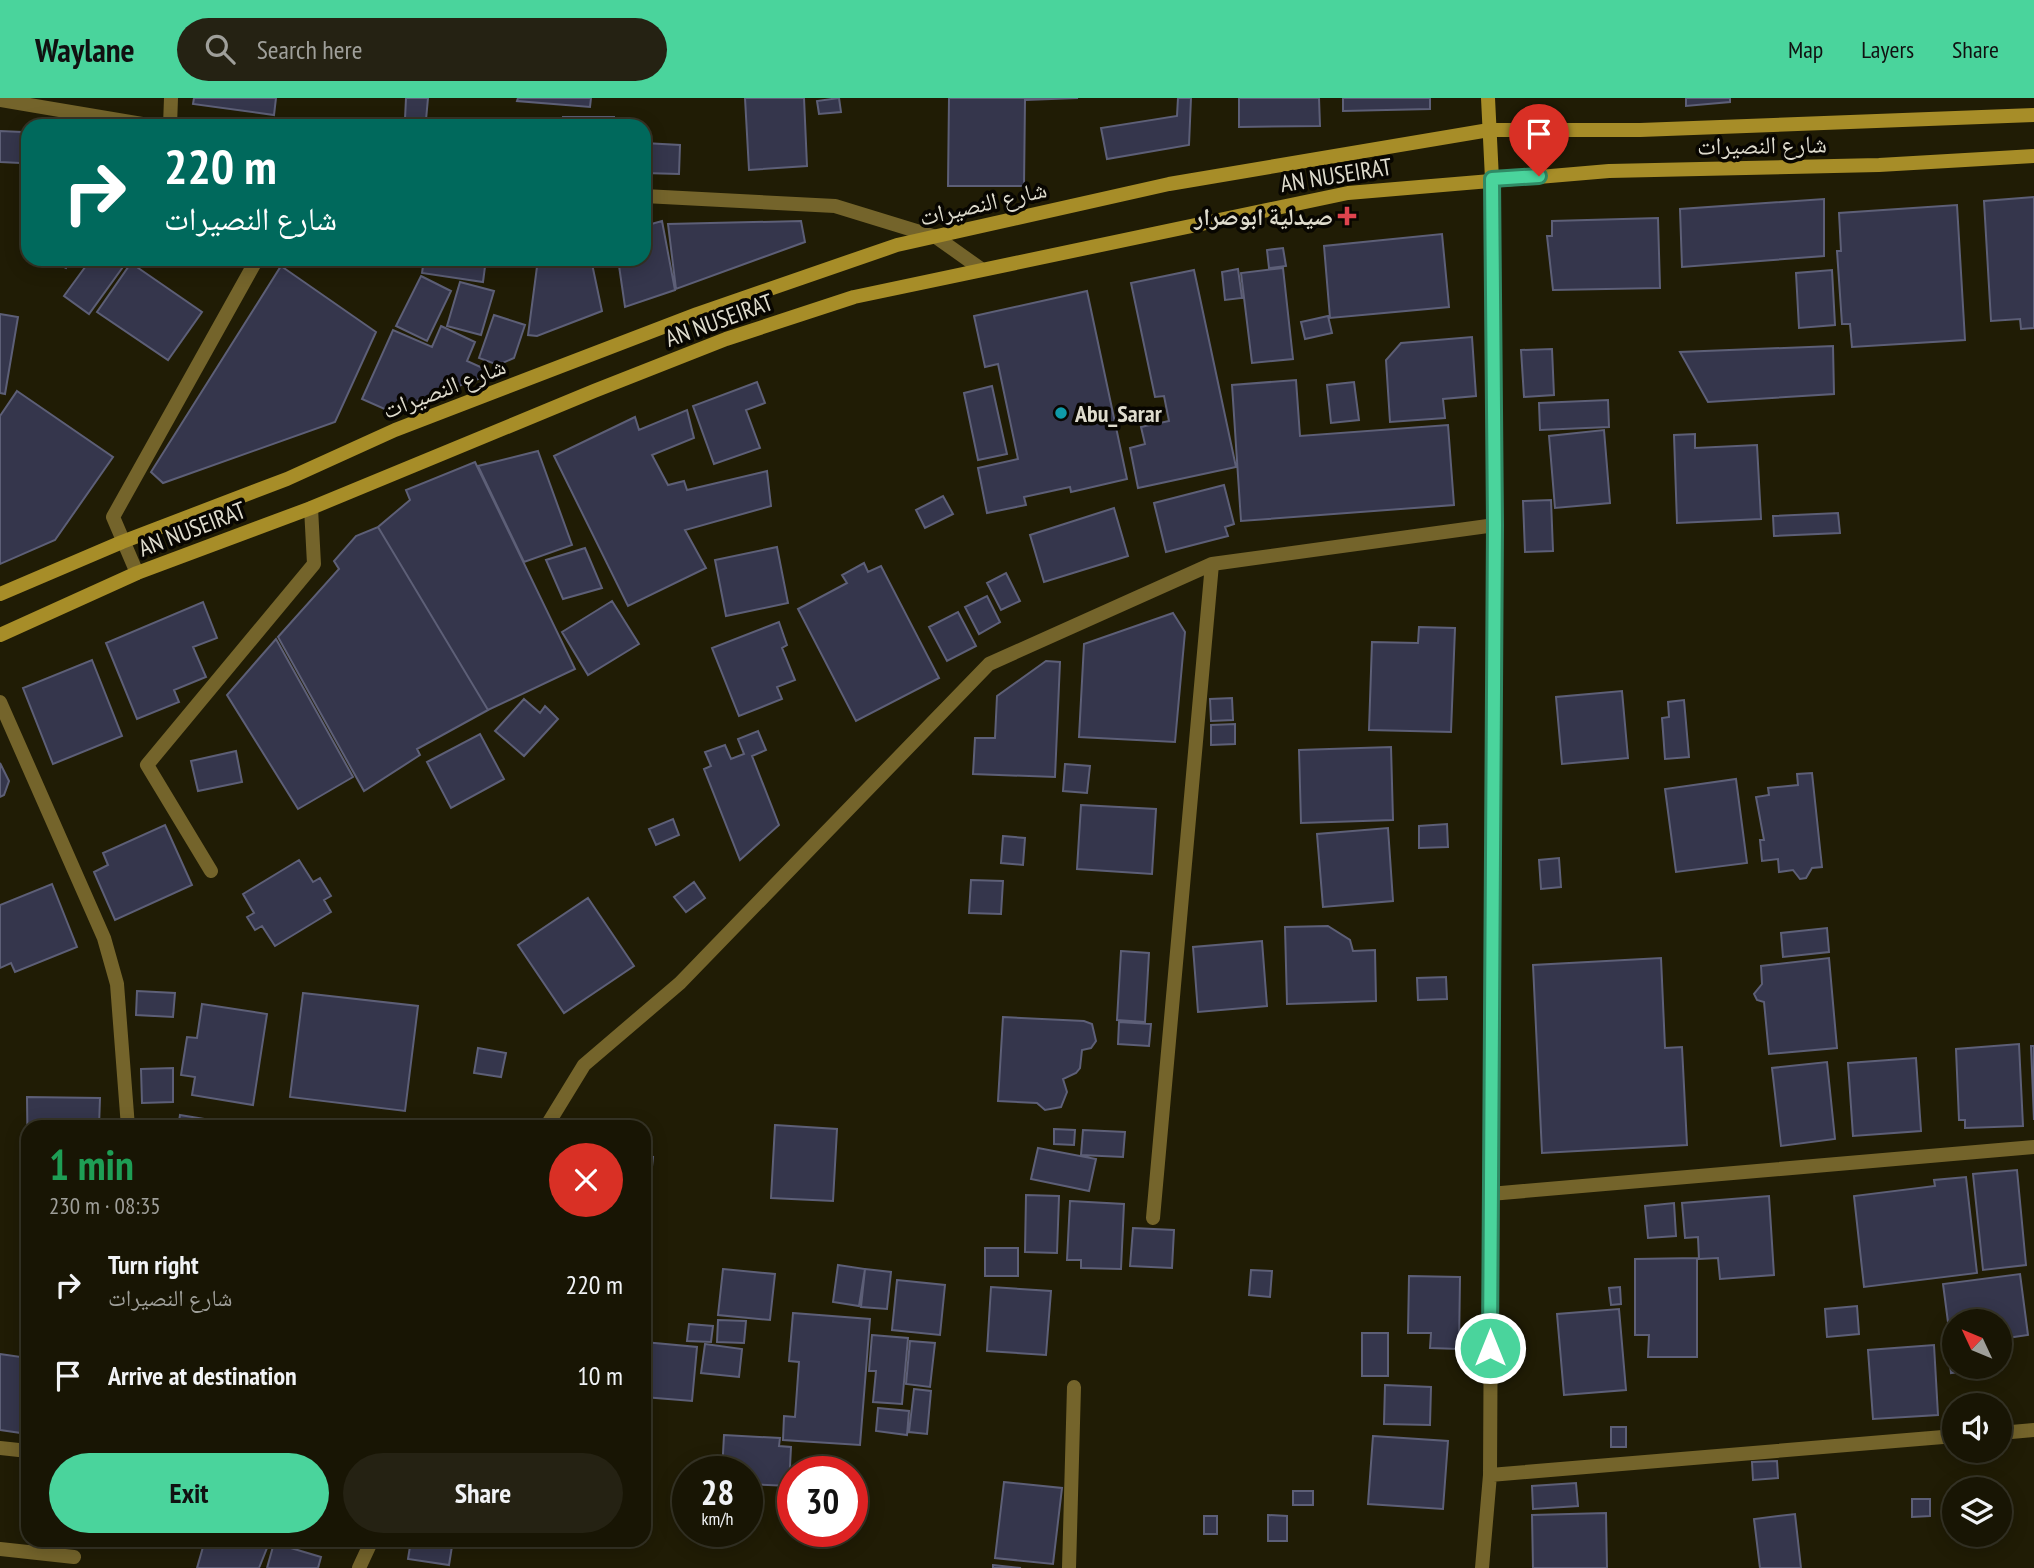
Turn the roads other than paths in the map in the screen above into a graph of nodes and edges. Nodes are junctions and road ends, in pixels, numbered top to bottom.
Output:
1 (171, 98) edge
2 (1488, 98) edge
3 (0, 100) edge
4 (2034, 115) edge
5 (113, 119) edge
6 (170, 119) edge
7 (1489, 130) junction
8 (2034, 156) edge
9 (1492, 179) junction
10 (651, 196) edge
11 (936, 237) junction
12 (253, 266) edge
13 (981, 269) junction
14 (311, 508) junction
15 (1495, 525) junction
16 (122, 542) junction
17 (1212, 564) junction
18 (137, 573) junction
19 (0, 594) edge
20 (0, 635) edge
21 (0, 702) edge
22 (211, 871) dead end
23 (127, 1120) edge
24 (550, 1120) edge
25 (2034, 1147) edge
26 (1490, 1194) junction
27 (1153, 1218) dead end
28 (1074, 1387) dead end
29 (2034, 1430) edge
30 (2012, 1432) edge
31 (1942, 1437) edge
32 (0, 1448) edge
33 (21, 1450) edge
34 (1490, 1475) junction
35 (369, 1547) edge
36 (0, 1549) edge
37 (74, 1557) dead end
38 (359, 1568) edge
39 (1069, 1568) edge
40 (1482, 1568) edge

1 - 6 street
2 - 7 main road
3 - 5 street
4 - 7 main road, شارع النصيرات
7 - 9 main road
7 - 11 main road, شارع النصيرات
8 - 9 main road, شارع النصيرات
9 - 13 main road, AN NUSEIRAT
9 - 15 street
10 - 11 street
11 - 13 street
11 - 16 main road, شارع النصيرات
12 - 16 street
13 - 14 main road, AN NUSEIRAT
14 - 18 main road, AN NUSEIRAT
14 - 22 street
15 - 17 street
15 - 26 street
16 - 18 street
16 - 19 main road, شارع النصيرات
17 - 24 street
17 - 27 street
18 - 20 main road, AN NUSEIRAT
21 - 23 street
25 - 26 street
26 - 34 street
28 - 39 street
29 - 30 street
31 - 34 street
32 - 33 street
34 - 40 street
35 - 38 street
36 - 37 street

